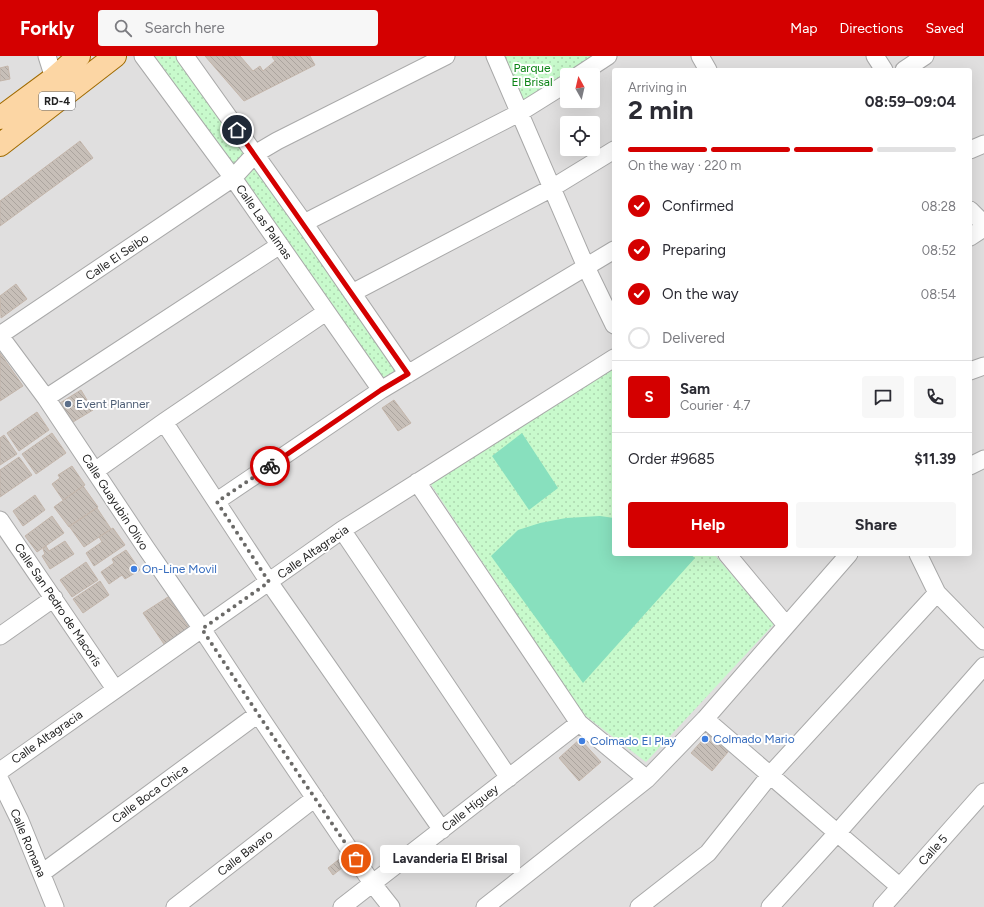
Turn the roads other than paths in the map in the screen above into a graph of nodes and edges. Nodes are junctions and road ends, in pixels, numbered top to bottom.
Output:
1 (46, 56) edge
2 (79, 56) edge
3 (115, 56) edge
4 (143, 56) edge
5 (185, 56) edge
6 (446, 56) edge
7 (494, 56) edge
8 (608, 56) edge
9 (700, 56) edge
10 (875, 56) edge
11 (925, 56) edge
12 (590, 68) edge
13 (707, 68) edge
14 (883, 68) edge
15 (907, 68) edge
16 (54, 78) junction
17 (560, 87) edge
18 (519, 113) junction
19 (0, 118) edge
20 (984, 144) edge
21 (0, 145) edge
22 (972, 149) edge
23 (612, 151) edge
24 (255, 154) junction
25 (233, 178) junction
26 (552, 188) junction
27 (972, 212) edge
28 (304, 223) junction
29 (984, 224) edge
30 (984, 228) edge
31 (972, 236) edge
32 (280, 245) junction
33 (612, 251) edge
34 (586, 267) junction
35 (352, 293) junction
36 (326, 312) junction
37 (612, 321) edge
38 (0, 336) edge
39 (612, 359) edge
40 (984, 366) edge
41 (972, 370) edge
42 (408, 374) junction
43 (381, 390) junction
44 (46, 398) junction
45 (164, 422) junction
46 (984, 459) edge
47 (972, 465) edge
48 (95, 471) junction
49 (417, 482) junction
50 (217, 502) junction
51 (0, 520) edge
52 (342, 530) junction
53 (728, 556) edge
54 (847, 556) edge
55 (919, 556) edge
56 (269, 582) junction
57 (937, 593) junction
58 (54, 598) junction
59 (786, 626) junction
60 (202, 629) junction
61 (0, 636) edge
62 (984, 641) edge
63 (984, 666) edge
64 (115, 689) junction
65 (258, 714) junction
66 (705, 719) junction
67 (579, 723) junction
68 (0, 771) edge
69 (770, 775) junction
70 (509, 778) junction
71 (647, 779) junction
72 (0, 780) edge
73 (984, 792) edge
74 (316, 798) junction
75 (442, 830) junction
76 (838, 832) junction
77 (42, 873) junction
78 (372, 883) junction
79 (900, 887) junction
80 (55, 907) edge
81 (175, 907) edge
82 (342, 907) edge
83 (391, 907) edge
84 (485, 907) edge
85 (639, 907) edge
86 (770, 907) edge
87 (882, 907) edge

1 - 16 street
2 - 16 main road, RD-4
3 - 21 main road, RD-4
4 - 25 street, Calle Las Palmas
5 - 24 street
6 - 24 street, Calle El Seibo
7 - 18 street
8 - 12 street
9 - 13 street
10 - 14 street
11 - 15 street
16 - 19 main road, RD-4
17 - 18 street
18 - 26 street
18 - 28 street
20 - 22 street
23 - 26 street
24 - 25 street, Calle El Seibo
24 - 28 street
25 - 32 street, Calle Las Palmas
25 - 38 street, Calle El Seibo
26 - 34 street
26 - 35 street
27 - 29 street
28 - 35 street
30 - 31 street
32 - 36 street, Calle Las Palmas
32 - 44 street
33 - 34 street
34 - 37 street
34 - 42 street
35 - 42 street
36 - 43 street, Calle Las Palmas
36 - 45 street
38 - 44 street, Calle Guayubin Olivo
39 - 49 street, Calle Altagracia
40 - 41 street
42 - 43 street
43 - 50 street
44 - 48 street, Calle Guayubin Olivo
45 - 48 street
45 - 50 street
46 - 47 street
48 - 60 street, Calle Guayubin Olivo
49 - 52 street, Calle Altagracia
49 - 67 street
50 - 56 street
51 - 58 street, Calle San Pedro de Macorís
52 - 56 street, Calle Altagracia
52 - 70 street
53 - 59 street
54 - 59 street
55 - 57 street
56 - 60 street, Calle Altagracia
56 - 75 street
57 - 62 street
57 - 69 street
58 - 61 street
58 - 64 street, Calle San Pedro de Macorís
59 - 66 street
60 - 64 street, Calle Altagracia
60 - 65 street, Calle Guayubin Olivo
63 - 76 street
64 - 68 street, Calle Altagracia
65 - 74 street, Calle Guayubin Olivo
65 - 77 street, Calle Boca Chica
66 - 69 street
66 - 71 street
67 - 70 street, Calle Higuey
67 - 71 street
69 - 76 street
69 - 85 street
70 - 75 street, Calle Higuey
71 - 84 street
72 - 77 street, Calle Romana
73 - 79 street, Calle 5
74 - 78 street, Calle Guayubin Olivo
74 - 81 street, Calle Bavaro
75 - 78 street, Calle Higuey
76 - 79 street
76 - 86 street
77 - 80 street, Calle Romana
78 - 82 street, Calle Higuey
78 - 83 street, Calle Guayubin Olivo
79 - 87 street, Calle 5

